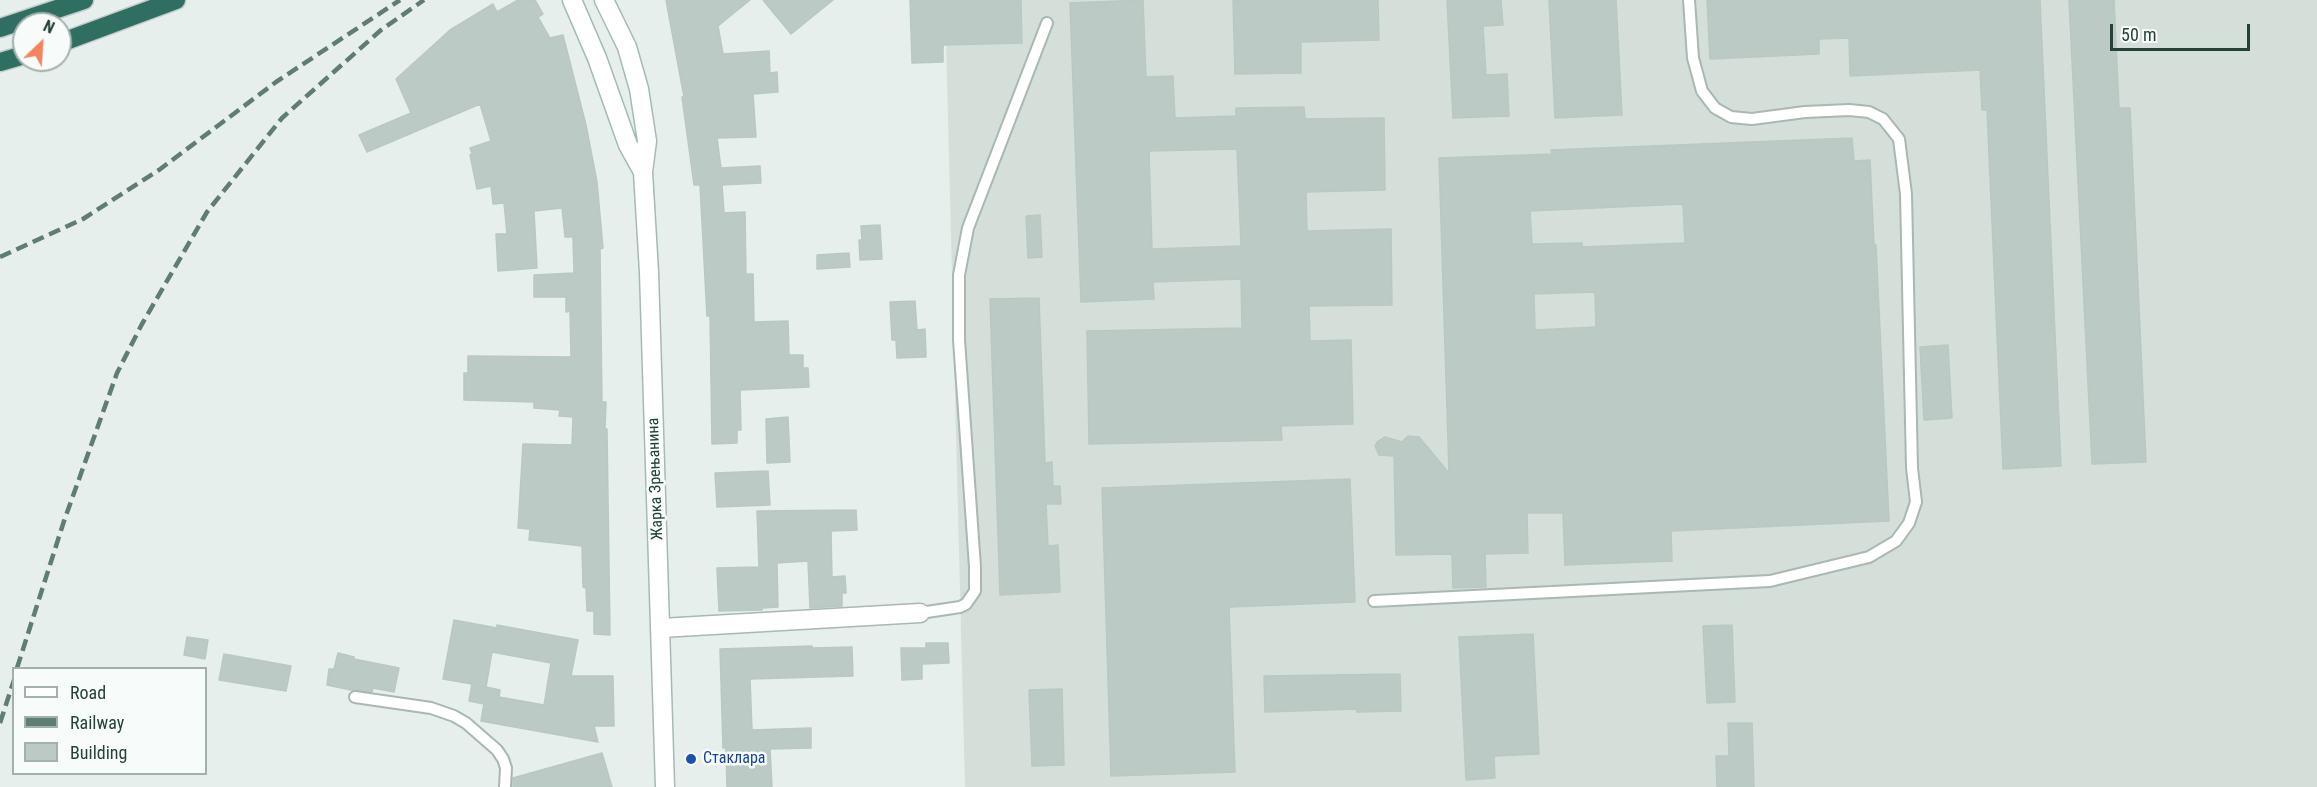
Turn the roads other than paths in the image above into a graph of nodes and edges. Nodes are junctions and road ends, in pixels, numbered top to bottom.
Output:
1 (84, 0) edge
2 (176, 0) edge
3 (572, 0) edge
4 (604, 0) edge
5 (1689, 0) edge
6 (1047, 23) dead end
7 (0, 28) edge
8 (72, 39) edge
9 (643, 172) junction
10 (1374, 601) dead end
11 (920, 613) joint
12 (661, 628) junction
13 (355, 696) dead end
14 (505, 787) edge
15 (665, 787) edge

1 - 7 highway
2 - 8 highway
3 - 9 street, Жарка Зрењанина
4 - 9 street, Жарка Зрењанина
5 - 10 lane
6 - 11 lane
9 - 12 street, Жарка Зрењанина
11 - 12 street
12 - 15 street, Жарка Зрењанина
13 - 14 lane

